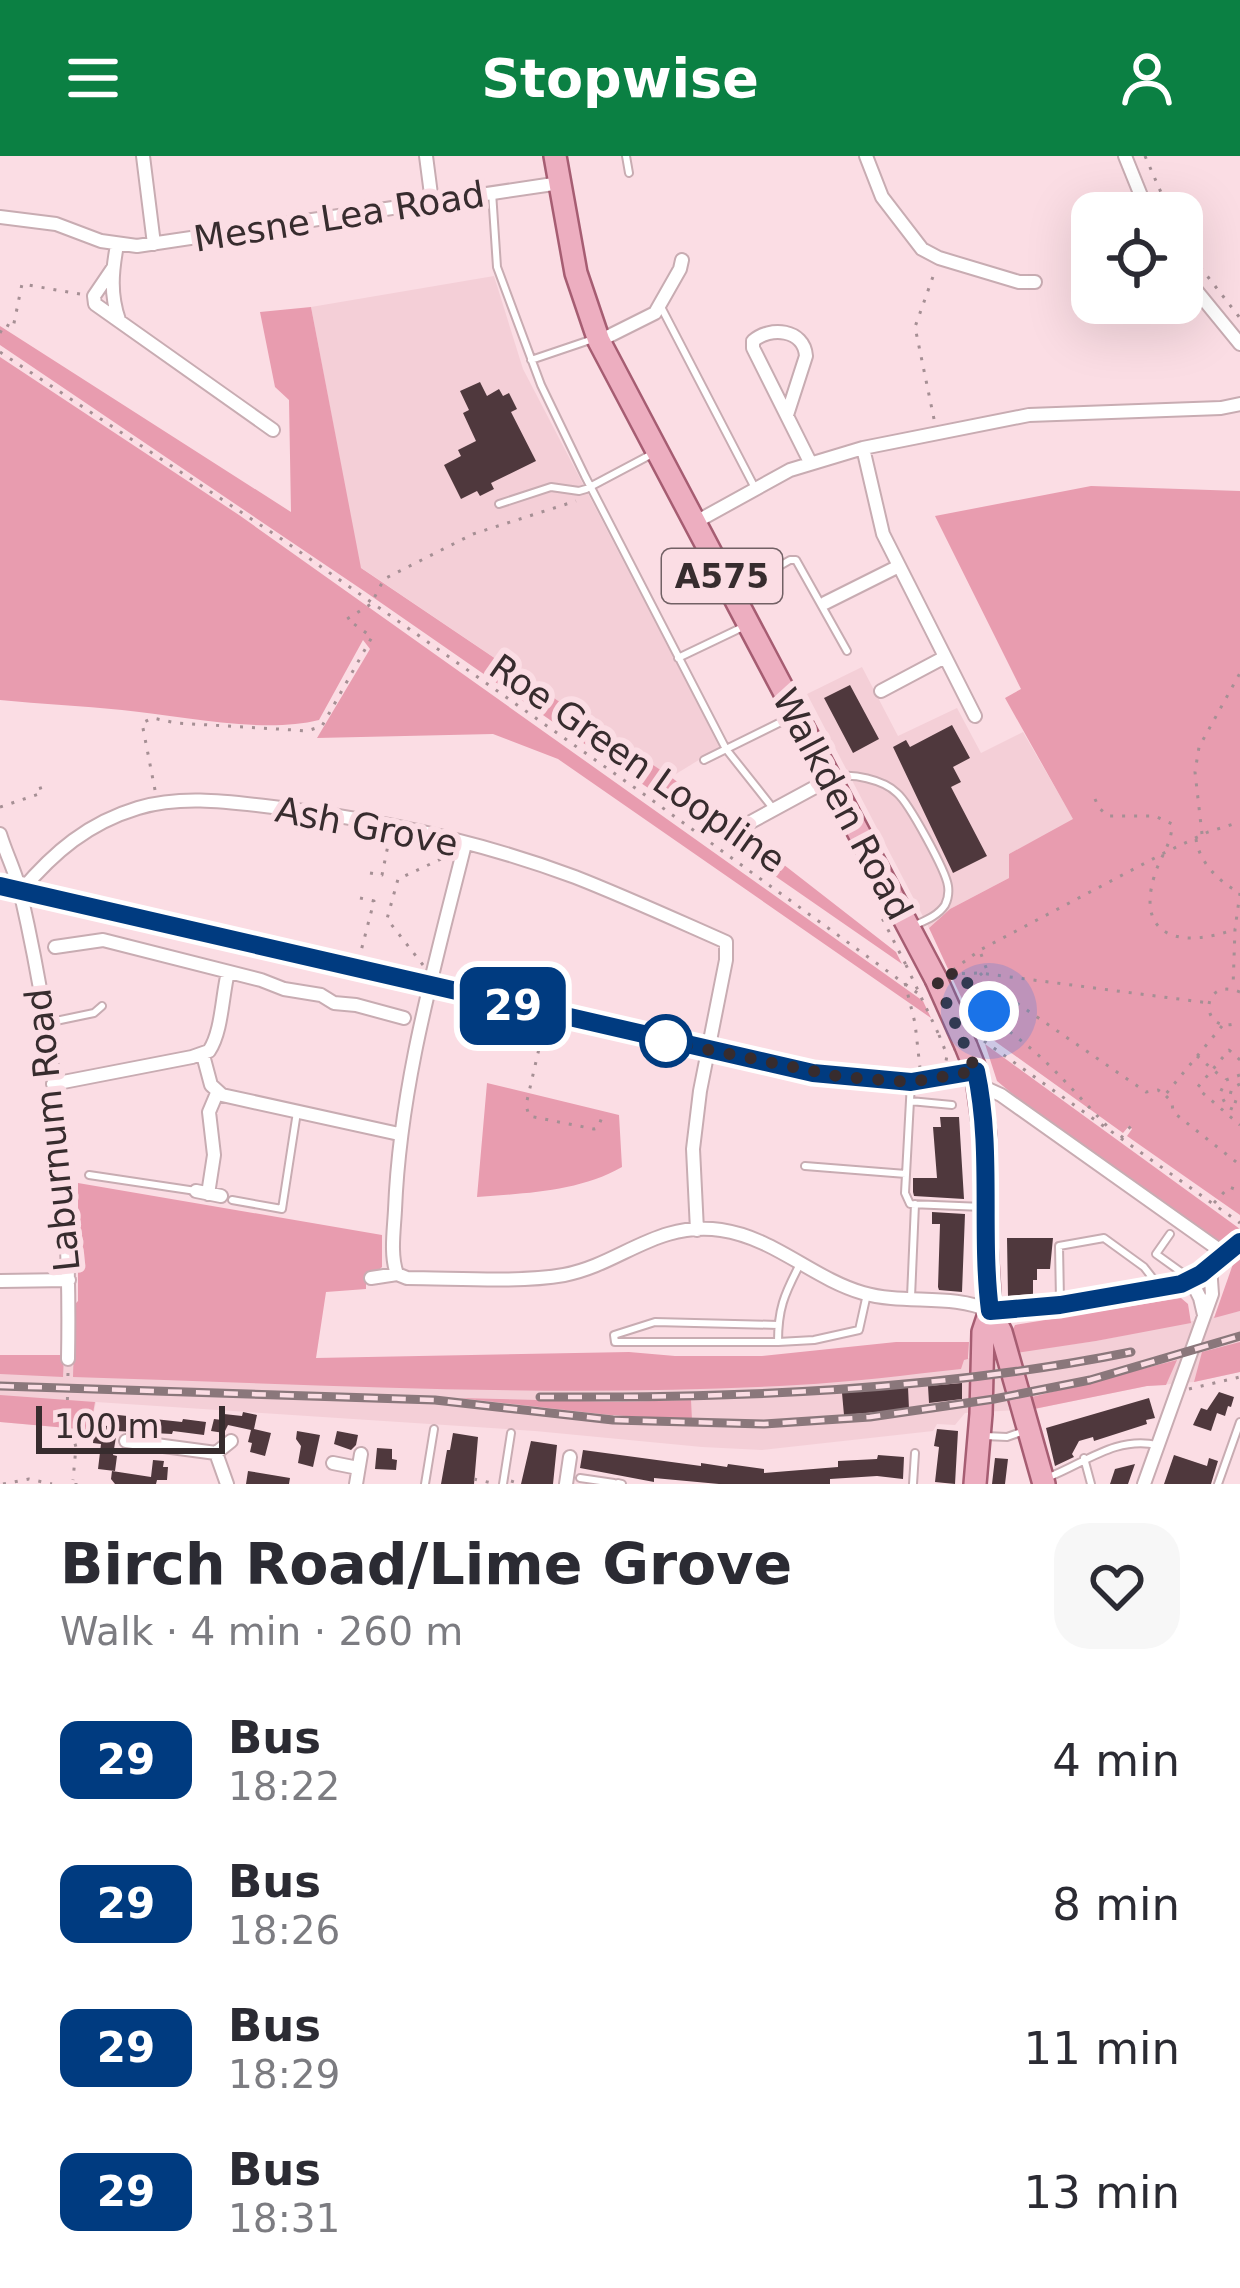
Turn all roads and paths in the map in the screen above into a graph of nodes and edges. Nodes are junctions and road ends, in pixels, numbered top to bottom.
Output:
1 (143, 156) edge
2 (426, 156) edge
3 (555, 156) edge
4 (626, 156) edge
5 (866, 156) edge
6 (1125, 156) edge
7 (1145, 156) edge
8 (629, 173) dead end
9 (560, 183) junction
10 (492, 192) junction
11 (1140, 192) edge
12 (1161, 192) edge
13 (432, 202) junction
14 (0, 218) edge
15 (154, 244) junction
16 (117, 245) junction
17 (940, 258) junction
18 (682, 260) dead end
19 (113, 268) junction
20 (1203, 271) edge
21 (1035, 282) dead end
22 (94, 296) junction
23 (1203, 299) edge
24 (660, 305) junction
25 (1240, 318) edge
26 (119, 322) junction
27 (0, 333) edge
28 (598, 339) junction
29 (1240, 344) edge
30 (0, 352) edge
31 (531, 360) junction
32 (1240, 404) edge
33 (272, 409) dead end
34 (788, 415) junction
35 (937, 432) junction
36 (862, 448) junction
37 (656, 452) junction
38 (810, 462) junction
39 (591, 485) junction
40 (755, 488) junction
41 (499, 504) dead end
42 (694, 523) junction
43 (899, 566) junction
44 (731, 593) junction
45 (825, 603) dead end
46 (371, 604) junction
47 (748, 624) junction
48 (848, 651) dead end
49 (945, 657) junction
50 (678, 658) junction
51 (1240, 673) edge
52 (880, 691) dead end
53 (796, 714) junction
54 (975, 716) dead end
55 (726, 749) junction
56 (704, 760) dead end
57 (830, 779) junction
58 (38, 780) dead end
59 (1095, 799) dead end
60 (158, 803) junction
61 (0, 807) edge
62 (774, 809) junction
63 (1240, 822) edge
64 (749, 823) dead end
65 (392, 827) junction
66 (0, 834) edge
67 (1199, 836) junction
68 (465, 846) junction
69 (1166, 852) junction
70 (370, 873) dead end
71 (0, 886) edge
72 (21, 891) junction
73 (1240, 893) edge
74 (360, 898) dead end
75 (879, 912) dead end
76 (1237, 926) edge
77 (910, 928) junction
78 (55, 947) dead end
79 (980, 950) junction
80 (996, 962) dead end
81 (985, 964) junction
82 (357, 968) junction
83 (228, 972) junction
84 (980, 973) junction
85 (964, 974) junction
86 (988, 975) junction
87 (942, 976) junction
88 (430, 981) junction
89 (905, 983) junction
90 (1233, 988) junction
91 (1240, 992) edge
92 (1209, 1004) junction
93 (102, 1006) dead end
94 (939, 1008) dead end
95 (547, 1013) junction
96 (404, 1018) dead end
97 (46, 1023) junction
98 (1240, 1023) edge
99 (1222, 1026) junction
100 (969, 1039) junction
101 (708, 1051) junction
102 (203, 1054) junction
103 (1197, 1056) junction
104 (1240, 1060) edge
105 (944, 1064) dead end
106 (1213, 1069) junction
107 (977, 1078) junction
108 (1226, 1080) junction
109 (1239, 1081) edge
110 (916, 1082) junction
111 (53, 1084) junction
112 (217, 1093) junction
113 (1165, 1095) junction
114 (1230, 1095) junction
115 (910, 1101) junction
116 (1240, 1103) edge
117 (1224, 1104) junction
118 (952, 1105) dead end
119 (1230, 1110) junction
120 (297, 1112) junction
121 (1240, 1112) edge
122 (603, 1114) dead end
123 (1135, 1121) dead end
124 (1240, 1125) edge
125 (399, 1135) junction
126 (1118, 1136) junction
127 (1240, 1165) edge
128 (805, 1166) dead end
129 (906, 1174) junction
130 (89, 1175) dead end
131 (1240, 1191) edge
132 (214, 1195) junction
133 (915, 1204) junction
134 (1213, 1204) junction
135 (986, 1207) junction
136 (1240, 1223) edge
137 (698, 1230) junction
138 (1170, 1234) dead end
139 (1229, 1251) edge
140 (801, 1263) junction
141 (397, 1274) junction
142 (370, 1278) dead end
143 (69, 1280) junction
144 (1191, 1280) junction
145 (0, 1281) edge
146 (1159, 1288) junction
147 (867, 1294) junction
148 (911, 1300) junction
149 (1060, 1305) junction
150 (990, 1311) junction
151 (1204, 1316) junction
152 (778, 1325) junction
153 (778, 1342) junction
154 (68, 1359) joint
155 (1012, 1376) junction
156 (1240, 1377) edge
157 (981, 1380) junction
158 (1177, 1392) junction
159 (1240, 1422) edge
160 (434, 1429) dead end
161 (1028, 1430) junction
162 (511, 1433) dead end
163 (979, 1435) junction
164 (126, 1441) dead end
165 (231, 1441) dead end
166 (1157, 1445) junction
167 (916, 1453) dead end
168 (216, 1454) junction
169 (570, 1457) dead end
170 (1084, 1458) junction
171 (333, 1463) dead end
172 (474, 1479) dead end
173 (571, 1479) edge
174 (1044, 1482) edge
175 (76, 1483) edge
176 (2, 1484) edge
177 (52, 1484) edge
178 (64, 1484) edge
179 (227, 1484) edge
180 (356, 1484) edge
181 (424, 1484) edge
182 (500, 1484) edge
183 (618, 1484) edge
184 (914, 1484) edge
185 (975, 1484) edge
186 (1091, 1484) edge
187 (1144, 1484) edge
188 (1218, 1484) edge

1 - 15 street
2 - 13 street
3 - 9 main road, Walkden Road / A575
4 - 8 lane
5 - 17 street
6 - 11 street
7 - 12 path
9 - 10 street, Mesne Lea Road
9 - 28 main road, Walkden Road / A575
10 - 13 street, Mesne Lea Road
10 - 31 lane
13 - 15 street, Mesne Lea Road
14 - 16 street
15 - 16 street, Mesne Lea Road
16 - 19 street
17 - 21 street
17 - 35 path
18 - 24 street
19 - 22 street
19 - 26 street
20 - 25 path
22 - 26 street
22 - 27 path
23 - 29 street
24 - 28 street
24 - 40 lane
26 - 33 street
28 - 31 lane
28 - 37 main road, Walkden Road / A575
30 - 46 path, Roe Green Loopline
31 - 39 lane
32 - 35 street
34 - 34 street
34 - 38 street
35 - 36 street
36 - 38 street
36 - 43 street
37 - 39 lane
37 - 42 main road, Walkden Road / A575
38 - 40 street
39 - 41 lane
39 - 46 path
39 - 50 lane
40 - 42 street
42 - 44 main road, Walkden Road / A575
43 - 45 street
43 - 49 street
44 - 47 main road, Walkden Road / A575
44 - 48 lane
46 - 60 path
46 - 89 path, Roe Green Loopline
47 - 50 lane
47 - 53 main road, Walkden Road / A575
49 - 52 street
49 - 54 street
50 - 55 lane
51 - 67 path
53 - 55 lane
53 - 57 main road, Walkden Road / A575
55 - 56 lane
55 - 62 lane
57 - 62 street
57 - 77 main road, Walkden Road / A575
57 - 77 lane
58 - 61 path
59 - 69 path
60 - 65 street, Ash Grove
60 - 72 street, Ash Grove
62 - 64 street
63 - 67 path
65 - 68 street, Ash Grove
65 - 70 path
66 - 72 street, Laburnum Road
67 - 69 path
67 - 73 path
68 - 88 street
68 - 88 path
68 - 101 street, Ash Grove
69 - 76 path
69 - 79 path
71 - 72 street
72 - 82 street
72 - 97 street, Laburnum Road
73 - 76 path
74 - 82 path
75 - 105 path, bridge
76 - 90 path
77 - 87 main road, Walkden Road / A575
78 - 83 street
79 - 81 path
79 - 87 path
80 - 81 path
81 - 86 path
82 - 88 street
83 - 96 street
83 - 102 street
84 - 85 path
84 - 86 path
84 - 113 path
85 - 87 path
85 - 126 path
86 - 92 path
87 - 100 main road, Walkden Road / A575, bridge
88 - 95 street
88 - 125 street
89 - 94 path, Roe Green Loopline
89 - 110 path
90 - 91 path
90 - 92 path
92 - 99 path
93 - 97 lane
95 - 101 street
95 - 122 path
97 - 111 street, Laburnum Road
98 - 99 path
99 - 103 path
100 - 107 main road, Walkden Road / A575
100 - 126 path
101 - 110 street
101 - 137 street
102 - 111 street
102 - 112 street
103 - 106 path
103 - 113 path
104 - 106 path
106 - 108 path
106 - 124 path
107 - 110 street
107 - 135 main road, Walkden Road / A575
107 - 139 street
108 - 109 path
108 - 114 path
108 - 117 path
109 - 114 path
110 - 115 lane
111 - 143 street, Laburnum Road
112 - 120 street
112 - 132 street
113 - 127 path
114 - 116 path
114 - 117 path
115 - 118 lane
115 - 129 lane
116 - 119 path
117 - 119 path
119 - 121 path
120 - 125 street
120 - 132 lane
123 - 126 path
125 - 141 street
126 - 134 path
128 - 129 lane
129 - 133 lane
130 - 132 lane
131 - 134 path
133 - 135 lane
133 - 148 lane
134 - 136 path
135 - 150 main road, Walkden Road / A575
137 - 140 street
137 - 141 street
138 - 144 lane
139 - 144 street
139 - 151 street
140 - 147 street
140 - 152 lane
141 - 142 street
143 - 145 street
143 - 154 street, Laburnum Road
144 - 146 street
144 - 151 street
146 - 149 street
146 - 149 lane
147 - 148 street
147 - 153 lane
148 - 150 street
149 - 150 street
150 - 155 main road, A575
150 - 157 main road, Walkden Road / A575
151 - 158 street
152 - 153 lane
152 - 153 lane
154 - 175 path
155 - 157 main road
155 - 161 main road, A575
156 - 158 path
157 - 163 main road, Walkden Road / A575
158 - 166 street
159 - 188 lane
160 - 181 lane
161 - 163 lane
161 - 174 main road, A575
162 - 182 lane
163 - 185 main road, Walkden Road / A575
164 - 168 street
165 - 168 street
166 - 170 lane
166 - 187 street
167 - 184 lane
168 - 179 street
169 - 173 street
170 - 174 lane
170 - 186 lane
171 - 180 street
172 - 182 path
173 - 183 lane
175 - 178 path
176 - 177 path

